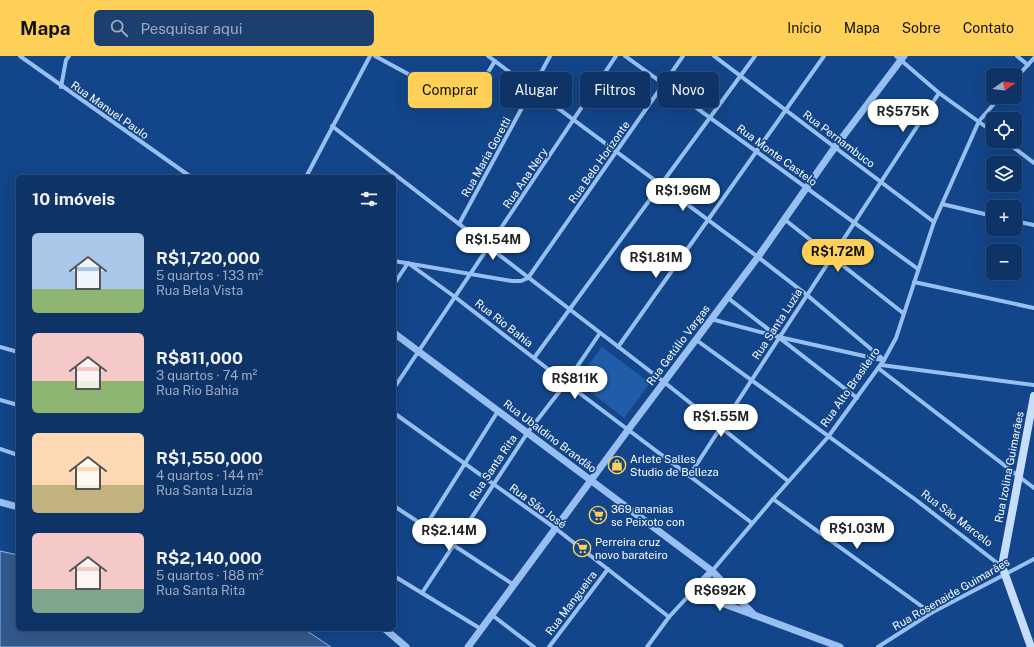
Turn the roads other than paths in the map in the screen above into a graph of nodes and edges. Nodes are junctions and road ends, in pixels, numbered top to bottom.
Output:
1 (20, 56) edge
2 (69, 56) edge
3 (370, 56) edge
4 (376, 56) edge
5 (488, 56) edge
6 (550, 56) edge
7 (616, 56) edge
8 (624, 56) edge
9 (683, 56) edge
10 (714, 56) edge
11 (755, 56) edge
12 (824, 56) edge
13 (1017, 56) edge
14 (900, 58) edge
15 (1034, 58) edge
16 (495, 61) junction
17 (1028, 65) junction
18 (510, 72) edge
19 (542, 72) edge
20 (672, 72) edge
21 (1022, 72) edge
22 (740, 76) junction
23 (658, 80) edge
24 (62, 87) junction
25 (658, 93) edge
26 (939, 93) junction
27 (994, 104) edge
28 (522, 108) edge
29 (560, 108) edge
30 (696, 108) edge
31 (786, 110) junction
32 (710, 118) junction
33 (575, 119) junction
34 (978, 121) junction
35 (332, 126) junction
36 (986, 127) edge
37 (835, 147) junction
38 (1015, 148) edge
39 (757, 151) junction
40 (617, 152) junction
41 (1034, 162) edge
42 (188, 175) edge
43 (307, 175) edge
44 (396, 175) edge
45 (396, 175) edge
46 (880, 182) junction
47 (661, 184) junction
48 (807, 188) junction
49 (942, 204) junction
50 (986, 214) edge
51 (784, 219) junction
52 (708, 220) junction
53 (934, 222) junction
54 (1022, 222) edge
55 (854, 223) junction
56 (459, 224) junction
57 (1034, 225) edge
58 (489, 247) junction
59 (758, 257) junction
60 (831, 258) junction
61 (396, 261) edge
62 (408, 264) junction
63 (918, 270) junction
64 (470, 275) junction
65 (528, 278) junction
66 (396, 281) edge
67 (914, 282) junction
68 (807, 295) junction
69 (456, 296) junction
70 (728, 298) junction
71 (1034, 308) edge
72 (569, 310) junction
73 (903, 313) junction
74 (711, 319) junction
75 (600, 333) junction
76 (396, 335) edge
77 (779, 337) junction
78 (695, 339) junction
79 (0, 347) edge
80 (618, 347) junction
81 (16, 351) edge
82 (419, 352) junction
83 (534, 358) junction
84 (884, 360) junction
85 (880, 366) junction
86 (751, 380) junction
87 (664, 382) junction
88 (566, 383) junction
89 (396, 385) edge
90 (1034, 385) edge
91 (1034, 396) edge
92 (857, 398) junction
93 (0, 400) edge
94 (16, 404) edge
95 (498, 411) junction
96 (396, 414) edge
97 (721, 427) junction
98 (628, 430) junction
99 (528, 432) junction
100 (828, 437) junction
101 (0, 449) edge
102 (16, 454) edge
103 (466, 464) junction
104 (689, 476) junction
105 (1018, 476) junction
106 (591, 480) junction
107 (788, 482) junction
108 (492, 484) junction
109 (1034, 488) edge
110 (773, 498) junction
111 (0, 502) edge
112 (16, 506) edge
113 (396, 507) edge
114 (752, 523) junction
115 (425, 527) junction
116 (554, 528) junction
117 (452, 545) junction
118 (1034, 558) edge
119 (608, 569) junction
120 (1003, 569) junction
121 (712, 571) junction
122 (396, 577) edge
123 (514, 585) junction
124 (692, 592) junction
125 (422, 593) junction
126 (931, 613) junction
127 (492, 615) junction
128 (754, 615) junction
129 (669, 617) junction
130 (481, 629) junction
131 (386, 631) edge
132 (406, 647) edge
133 (468, 647) edge
134 (534, 647) edge
135 (549, 647) edge
136 (647, 647) edge
137 (840, 647) edge
138 (878, 647) edge
139 (1031, 647) edge

1 - 24 street, Rua Manuel Paulo
2 - 24 street
3 - 35 street
4 - 16 street
5 - 16 street
6 - 19 street, Rua Maria Goretti
7 - 33 street, Rua Ana Nery
8 - 23 street, Rua Monte Castelo
9 - 20 street, Rua Belo Horizonte
10 - 22 street, Rua Pernambuco
11 - 22 street
12 - 31 street
13 - 17 street
14 - 26 street
14 - 37 street, Rua Getúlio Vargas
15 - 17 street
16 - 18 street
17 - 21 street
22 - 31 street, Rua Pernambuco
22 - 32 street
24 - 42 street, Rua Manuel Paulo
25 - 40 street, Rua Belo Horizonte
26 - 34 street
26 - 46 street, Rua Santa Luzia
27 - 34 street, Rua Alto Brasileiro
28 - 56 street, Rua Maria Goretti
29 - 33 street
30 - 32 street, Rua Monte Castelo
31 - 37 street, Rua Pernambuco
31 - 39 street
32 - 39 street, Rua Monte Castelo
32 - 47 street
33 - 40 street
33 - 58 street, Rua Ana Nery
34 - 36 street
34 - 49 street, Rua Alto Brasileiro
35 - 43 street
35 - 44 street
37 - 46 street, Rua Pernambuco
37 - 48 street, Rua Getúlio Vargas
38 - 41 street
39 - 48 street, Rua Monte Castelo
39 - 52 street
40 - 47 street
40 - 65 street, Rua Belo Horizonte
45 - 56 street
46 - 53 street, Rua Pernambuco
46 - 55 street, Rua Santa Luzia
47 - 52 street
47 - 72 street
48 - 51 street, Rua Getúlio Vargas
48 - 55 street, Rua Monte Castelo
49 - 50 street
49 - 53 street, Rua Alto Brasileiro
51 - 59 street, Rua Getúlio Vargas
51 - 60 street
52 - 59 street
52 - 80 street
53 - 63 street, Rua Alto Brasileiro
54 - 57 street
55 - 60 street, Rua Santa Luzia
55 - 63 street, Rua Monte Castelo
56 - 58 street
58 - 64 street, Rua Ana Nery
58 - 65 street
59 - 68 street
59 - 70 street, Rua Getúlio Vargas
60 - 68 street, Rua Santa Luzia
60 - 73 street
61 - 62 street, Rua Rio Bahia
62 - 64 street
62 - 66 street
62 - 69 street, Rua Rio Bahia
63 - 67 street, Rua Alto Brasileiro
64 - 65 street
64 - 69 street, Rua Ana Nery
65 - 72 street
67 - 71 street
67 - 73 street, Rua Alto Brasileiro
68 - 77 street, Rua Santa Luzia
68 - 84 street
69 - 82 street, Rua Ana Nery
69 - 83 street, Rua Rio Bahia
70 - 74 street, Rua Getúlio Vargas
70 - 77 street
72 - 75 street
72 - 83 street
73 - 84 street, Rua Alto Brasileiro
74 - 77 street
74 - 78 street, Rua Getúlio Vargas
75 - 80 street
75 - 88 street, Rua Santa Rita
76 - 82 street, Rua Ubaldino Brandão
77 - 84 street
77 - 86 street, Rua Santa Luzia
77 - 92 street
78 - 86 street, Rua São Marcelo
78 - 87 street, Rua Getúlio Vargas
79 - 81 street
80 - 87 street
82 - 89 street, Rua Ana Nery
82 - 95 street, Rua Ubaldino Brandão
83 - 88 street, Rua Rio Bahia
84 - 85 street, Rua Alto Brasileiro
85 - 90 street
85 - 92 street, Rua Alto Brasileiro
85 - 105 street
86 - 97 street, Rua Santa Luzia
86 - 100 street, Rua São Marcelo
87 - 97 street
87 - 98 street, Rua Getúlio Vargas
88 - 98 street, Rua Rio Bahia
88 - 99 street, Rua Santa Rita
91 - 105 main road, Rua Izolina Guimarães
92 - 100 street, Rua Alto Brasileiro
93 - 94 street
95 - 99 street, Rua Ubaldino Brandão
95 - 103 street
96 - 103 street, Rua São José
97 - 104 street, Rua Santa Luzia
97 - 107 street
98 - 104 street, Rua Rio Bahia
98 - 106 street, Rua Getúlio Vargas
99 - 106 street, Rua Ubaldino Brandão
99 - 108 street, Rua Santa Rita
100 - 107 street, Rua Alto Brasileiro
100 - 120 street, Rua São Marcelo
101 - 102 street
103 - 108 street, Rua São José
103 - 115 street
104 - 114 street, Rua Rio Bahia
105 - 109 street
105 - 120 main road, Rua Izolina Guimarães
106 - 116 street, Rua Getúlio Vargas
106 - 121 street, Rua Ubaldino Brandão
107 - 110 street, Rua Alto Brasileiro
108 - 116 street, Rua São José
108 - 117 street, Rua Santa Rita
110 - 114 street, Rua Alto Brasileiro
110 - 126 street
111 - 112 street
113 - 115 street
114 - 121 street, Rua Alto Brasileiro
115 - 117 street
116 - 119 street, Rua São José
116 - 123 street, Rua Getúlio Vargas
117 - 123 street
117 - 125 street, Rua Santa Rita
118 - 120 street, Rua Rosenaide Guimarães
119 - 129 street, Rua São José
119 - 135 street, Rua Mangueira
120 - 126 street, Rua Rosenaide Guimarães
120 - 139 main road
121 - 124 street, Rua Alto Brasileiro
121 - 128 street, Rua Ubaldino Brandão
122 - 125 street
123 - 127 street, Rua Getúlio Vargas
124 - 128 street
124 - 129 street, Rua Alto Brasileiro
125 - 130 street
126 - 138 street, Rua Rosenaide Guimarães
127 - 130 street, Rua Getúlio Vargas
127 - 134 street
128 - 137 street
129 - 136 street, Rua Alto Brasileiro
130 - 133 street, Rua Getúlio Vargas
131 - 132 street

